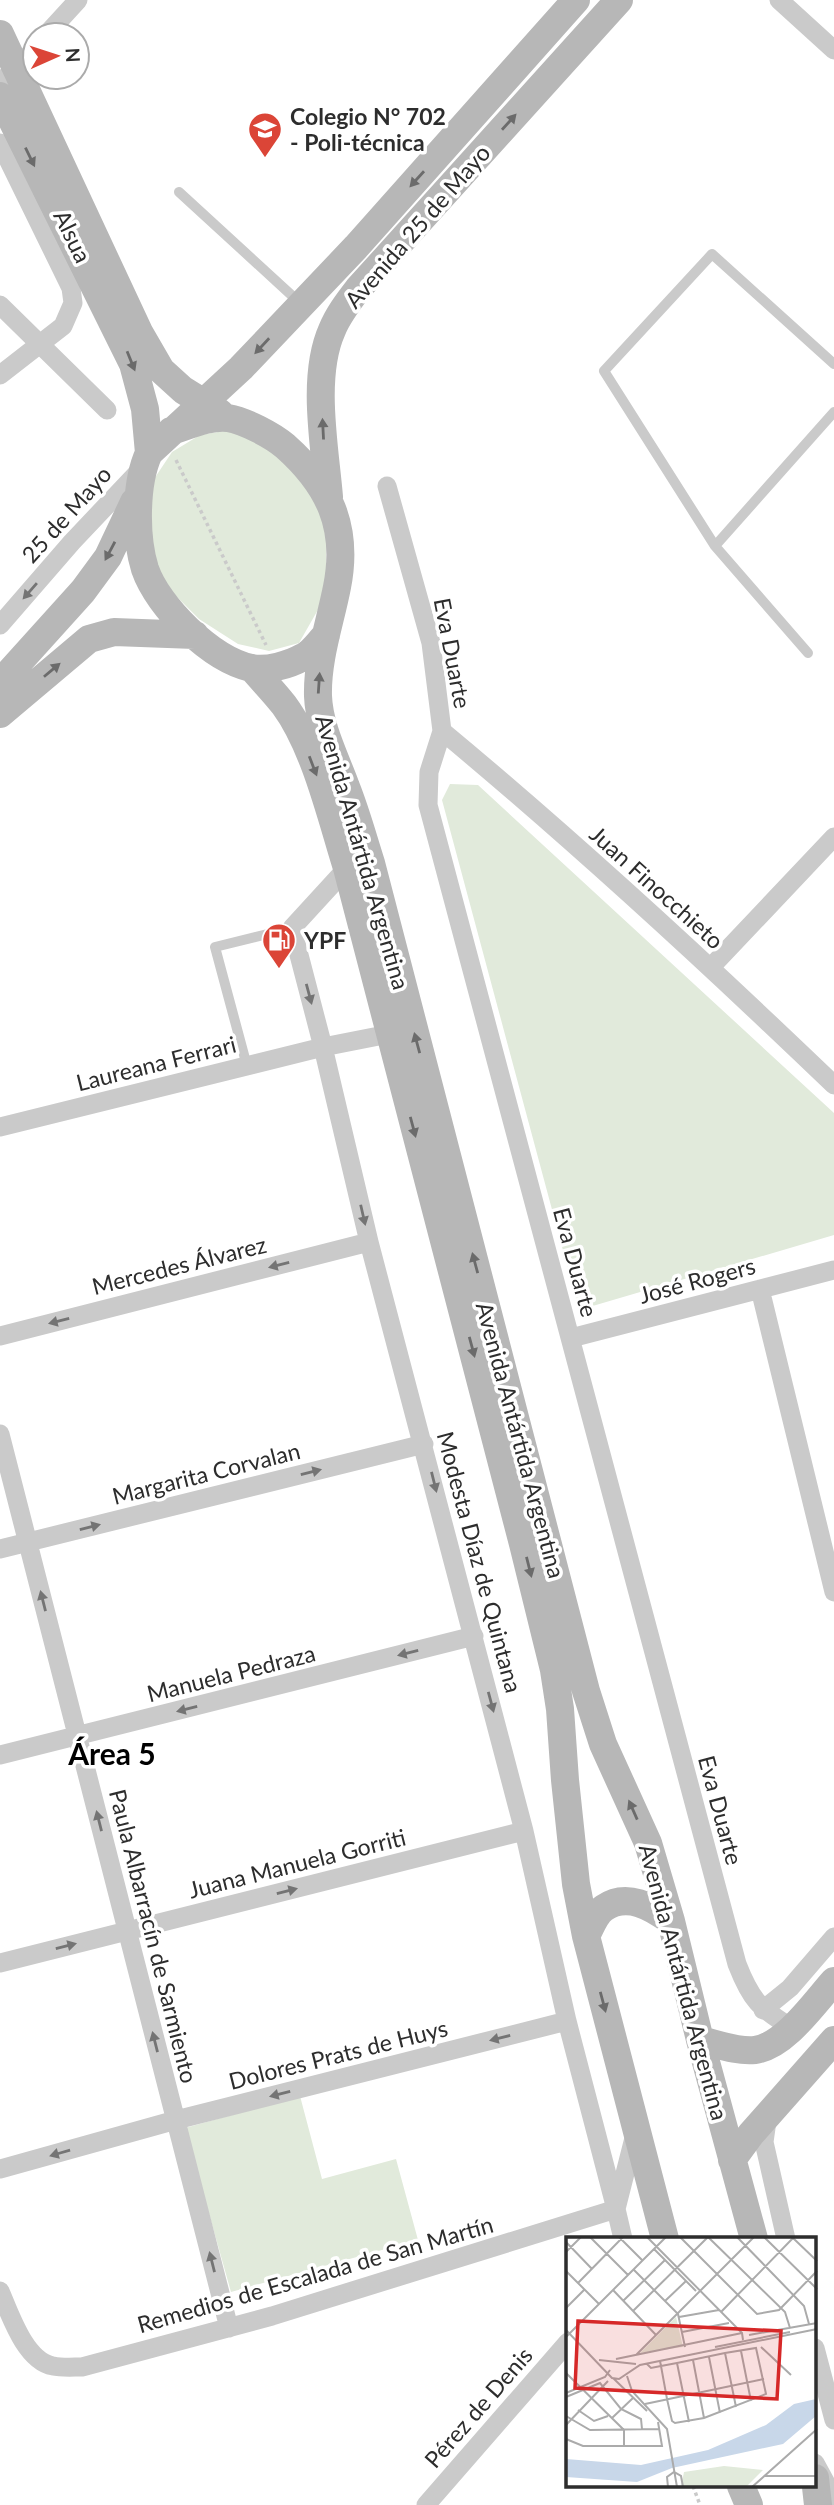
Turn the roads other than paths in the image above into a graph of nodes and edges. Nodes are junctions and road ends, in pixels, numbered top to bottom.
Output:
1 (78, 0) edge
2 (576, 0) edge
3 (619, 0) edge
4 (779, 0) edge
5 (59, 21) edge
6 (0, 34) edge
7 (834, 50) edge
8 (21, 62) edge
9 (8, 75) edge
10 (0, 96) edge
11 (0, 143) edge
12 (179, 192) dead end
13 (302, 304) junction
14 (0, 305) edge
15 (42, 345) junction
16 (834, 364) edge
17 (0, 375) edge
18 (204, 403) junction
19 (107, 410) dead end
20 (834, 412) edge
21 (228, 418) junction
22 (155, 459) junction
23 (387, 486) dead end
24 (329, 497) junction
25 (715, 546) junction
26 (0, 625) edge
27 (195, 635) junction
28 (326, 635) junction
29 (808, 653) dead end
30 (265, 668) junction
31 (0, 683) edge
32 (0, 714) edge
33 (442, 731) junction
34 (834, 836) edge
35 (346, 867) junction
36 (292, 928) junction
37 (711, 967) junction
38 (389, 1034) junction
39 (323, 1047) junction
40 (247, 1066) junction
41 (834, 1085) edge
42 (0, 1128) edge
43 (369, 1242) junction
44 (834, 1270) edge
45 (760, 1289) junction
46 (0, 1336) edge
47 (571, 1338) junction
48 (0, 1434) edge
49 (424, 1444) junction
50 (28, 1543) junction
51 (0, 1549) edge
52 (834, 1592) edge
53 (474, 1636) junction
54 (78, 1737) junction
55 (0, 1755) edge
56 (524, 1830) junction
57 (671, 1921) junction
58 (127, 1931) junction
59 (586, 1936) junction
60 (834, 1937) edge
61 (0, 1963) edge
62 (834, 1981) edge
63 (763, 2010) junction
64 (567, 2021) junction
65 (792, 2028) junction
66 (700, 2040) junction
67 (834, 2040) edge
68 (768, 2114) junction
69 (176, 2120) junction
70 (636, 2130) junction
71 (732, 2160) junction
72 (0, 2169) edge
73 (616, 2209) junction
74 (623, 2237) edge
75 (664, 2237) edge
76 (753, 2237) edge
77 (786, 2237) edge
78 (0, 2291) edge
79 (229, 2328) junction
80 (566, 2344) edge
81 (816, 2352) edge
82 (834, 2420) edge
83 (816, 2465) edge
84 (816, 2487) edge
85 (742, 2488) edge
86 (834, 2498) edge
87 (426, 2505) edge
88 (748, 2505) edge
89 (818, 2505) edge

1 - 5 street
2 -> 13 main road, Avenida 25 de Mayo
24 -> 3 main road, Avenida 25 de Mayo
4 - 7 street
6 - 9 main road
8 - 9 street
9 - 18 main road
10 -> 22 main road
11 - 15 street, Alsua
12 - 13 lane
13 -> 18 main road, Avenida 25 de Mayo
14 - 15 street
15 - 17 street, Alsua
15 - 19 street
16 - 25 lane
18 - 21 main road
18 - 22 main road, Avenida 25 de Mayo
20 - 25 lane
21 - 22 main road
21 - 24 main road
22 -> 26 street, 25 de Mayo
22 - 27 main road
22 -> 31 main road, Avenida 25 de Mayo
23 - 33 street, Eva Duarte
24 - 28 main road, Avenida Antártida Argentina
25 - 29 lane
27 - 30 main road
32 -> 27 main road
28 - 30 main road
57 -> 28 main road, Avenida Antártida Argentina
30 -> 35 main road, Avenida Antártida Argentina
33 - 37 street, Juan Finocchieto
33 - 47 street, Eva Duarte
34 - 37 street
35 - 36 street
35 - 38 main road, Avenida Antártida Argentina
36 -> 39 street, Modesta Díaz de Quintana
36 - 40 lane
37 - 41 street, Juan Finocchieto
38 - 39 street, Laureana Ferrari
38 -> 59 main road, Avenida Antártida Argentina
39 - 40 street, Laureana Ferrari
39 -> 43 street, Modesta Díaz de Quintana
40 - 42 street, Laureana Ferrari
43 -> 46 street, Mercedes Álvarez
43 - 49 street, Modesta Díaz de Quintana
44 - 45 street, José Rogers
45 - 47 street, José Rogers
45 - 52 street
47 - 63 street, Eva Duarte
48 - 50 street, Paula Albarracín de Sarmiento
50 -> 49 street, Margarita Corvalan
49 -> 53 street, Modesta Díaz de Quintana
50 - 51 street, Margarita Corvalan
54 -> 50 street, Paula Albarracín de Sarmiento
53 -> 54 street, Manuela Pedraza
53 -> 56 street, Modesta Díaz de Quintana
54 - 55 street, Manuela Pedraza
58 -> 54 street, Paula Albarracín de Sarmiento
58 -> 56 street, Juana Manuela Gorriti
56 - 64 street, Modesta Díaz de Quintana
57 - 59 main road
57 - 66 main road, Avenida Antártida Argentina
61 -> 58 street, Juana Manuela Gorriti
69 -> 58 street, Paula Albarracín de Sarmiento
59 -> 70 main road, Avenida Antártida Argentina
60 - 63 street
62 - 65 main road
63 - 65 street, Eva Duarte
64 -> 69 street, Dolores Prats de Huys
64 - 73 street, Modesta Díaz de Quintana
65 - 66 main road
66 - 71 main road, Avenida Antártida Argentina
67 - 68 main road
68 - 71 main road
68 - 77 street
69 -> 72 street, Dolores Prats de Huys
79 -> 69 street, Paula Albarracín de Sarmiento
70 - 73 street
70 - 75 main road, Avenida Antártida Argentina
71 - 76 main road, Avenida Antártida Argentina
73 - 74 street, Modesta Díaz de Quintana
73 - 79 street, Remedios de Escalada de San Martín
78 - 79 street, Remedios de Escalada de San Martín
80 - 87 street, Pérez de Denis
81 - 82 street
83 - 86 street
84 - 89 main road
85 - 88 main road

